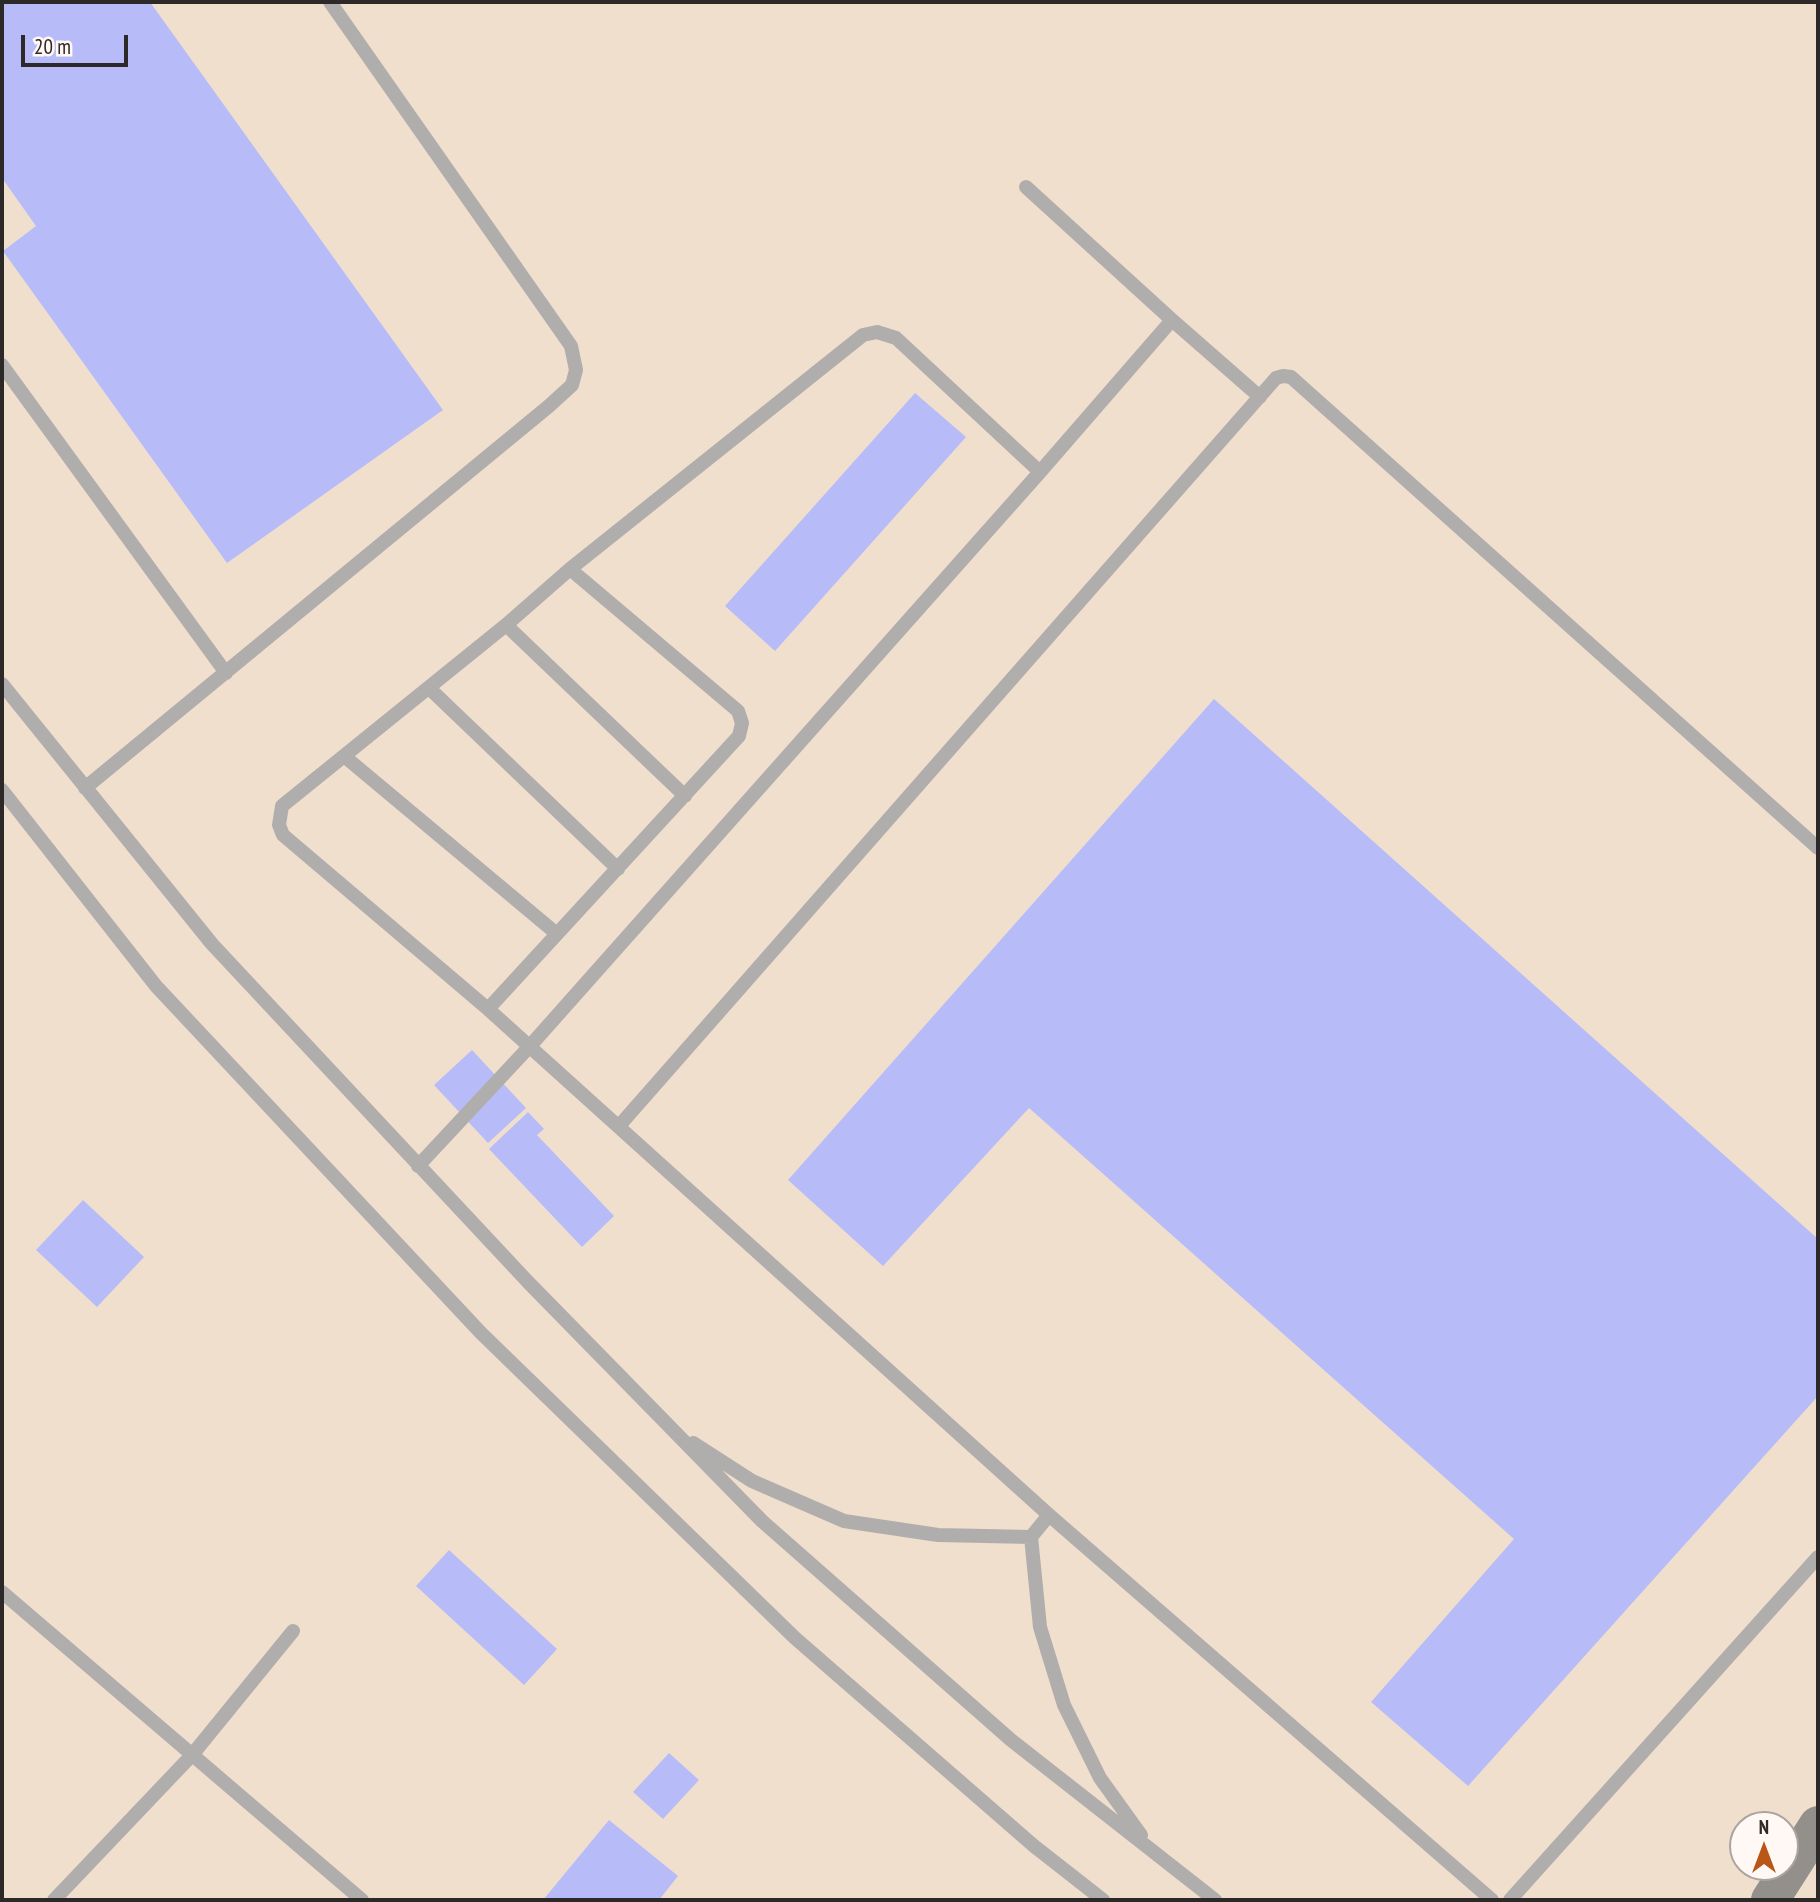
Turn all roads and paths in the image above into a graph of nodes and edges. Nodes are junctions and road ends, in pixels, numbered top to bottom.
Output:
1 (330, 2) edge
2 (1026, 187) dead end
3 (1172, 320) junction
4 (2, 365) edge
5 (1260, 397) junction
6 (1040, 472) junction
7 (570, 569) junction
8 (506, 625) junction
9 (226, 673) junction
10 (2, 684) edge
11 (429, 688) junction
12 (344, 756) junction
13 (85, 788) junction
14 (2, 790) edge
15 (685, 796) junction
16 (1818, 848) edge
17 (618, 869) junction
18 (557, 934) junction
19 (488, 1009) junction
20 (530, 1046) junction
21 (619, 1126) junction
22 (418, 1166) junction
23 (670, 1428) junction
24 (1049, 1515) junction
25 (1031, 1537) junction
26 (1818, 1557) edge
27 (2, 1592) edge
28 (293, 1631) dead end
29 (192, 1755) junction
30 (1818, 1825) edge
31 (1151, 1849) junction
32 (1487, 1899) edge
33 (54, 1900) edge
34 (362, 1900) edge
35 (1103, 1900) edge
36 (1216, 1900) edge
37 (1510, 1900) edge
38 (1770, 1900) edge

1 - 9 lane
2 - 3 lane
3 - 5 lane
3 - 6 lane
4 - 9 lane
5 - 16 lane
5 - 21 lane
6 - 7 lane
6 - 20 lane
7 - 8 lane
7 - 15 lane
8 - 11 lane
8 - 15 lane
9 - 13 lane
10 - 13 lane
11 - 12 lane
11 - 17 lane
12 - 18 lane
12 - 19 lane
13 - 22 lane
14 - 35 lane
15 - 17 lane
17 - 18 lane
18 - 19 lane
19 - 20 lane
20 - 21 lane
20 - 22 lane
21 - 24 lane
22 - 23 lane
23 - 25 lane
23 - 31 lane
24 - 25 lane
24 - 32 lane
25 - 31 lane
26 - 37 lane
27 - 29 lane
28 - 29 lane
29 - 33 lane
29 - 34 lane
30 - 38 street
31 - 36 lane

